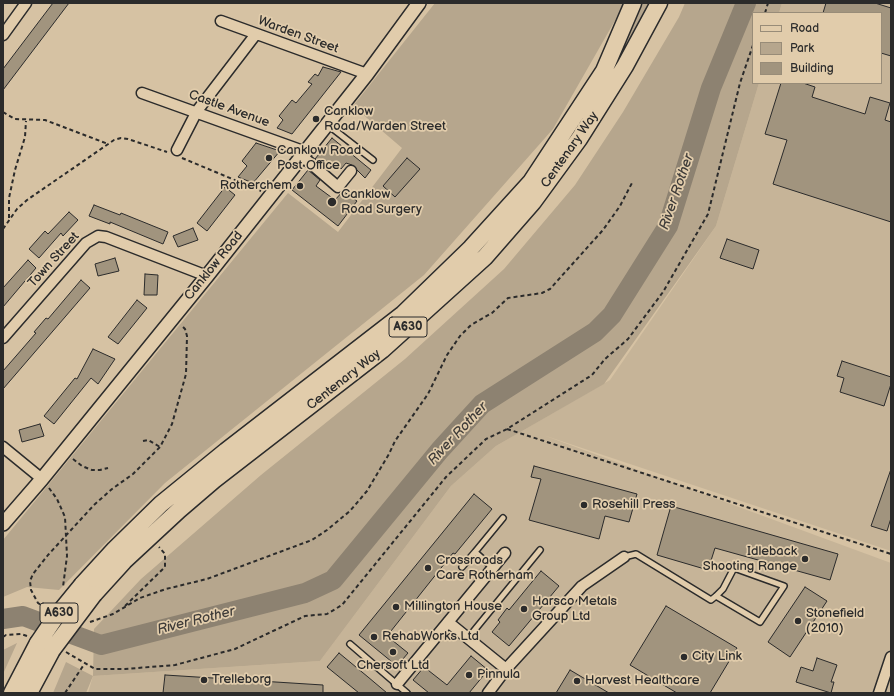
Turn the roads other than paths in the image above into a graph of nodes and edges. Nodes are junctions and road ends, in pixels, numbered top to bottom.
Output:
1 (26, 3) edge
2 (419, 3) edge
3 (633, 3) edge
4 (659, 3) edge
5 (220, 21) dead end
6 (3, 34) edge
7 (256, 34) junction
8 (367, 74) junction
9 (142, 92) dead end
10 (197, 111) junction
11 (327, 124) junction
12 (175, 154) road end
13 (304, 154) junction
14 (373, 160) dead end
15 (351, 171) dead end
16 (207, 276) junction
17 (3, 338) edge
18 (3, 447) edge
19 (42, 480) junction
20 (502, 518) dead end
21 (3, 524) edge
22 (540, 550) dead end
23 (474, 552) junction
24 (505, 553) dead end
25 (624, 557) joint
26 (462, 567) dead end
27 (493, 568) junction
28 (88, 589) junction
29 (716, 596) junction
30 (448, 622) junction
31 (468, 638) junction
32 (350, 644) dead end
33 (891, 657) edge
34 (506, 669) junction
35 (397, 684) junction
36 (12, 693) edge
37 (29, 693) edge
38 (407, 693) edge
39 (488, 693) edge
40 (879, 693) edge

1 - 6 street
2 - 8 street, Canklow Road
3 - 28 main road, Centenary Way / A630
4 - 28 main road, Centenary Way / A630
5 - 7 street, Warden Street
7 - 8 street, Warden Street
7 - 10 street
8 - 11 street, Canklow Road
9 - 10 street, Castle Avenue
10 - 12 street
10 - 13 street, Castle Avenue
11 - 13 street, Canklow Road
11 - 14 lane
13 - 15 street
13 - 16 street, Canklow Road
16 - 17 street, Town Street
16 - 19 street, Canklow Road
18 - 19 street
19 - 21 street, Canklow Road
20 - 23 lane
22 - 31 lane
23 - 26 lane
23 - 27 lane
24 - 27 street
25 - 29 lane
25 - 34 street
27 - 30 street
28 - 36 main road, Centenary Way / A630, bridge
28 - 37 main road, Centenary Way / A630, bridge
29 - 29 lane
30 - 31 street
30 - 35 street
31 - 34 street
32 - 35 lane
33 - 40 street
34 - 39 street
35 - 38 lane

